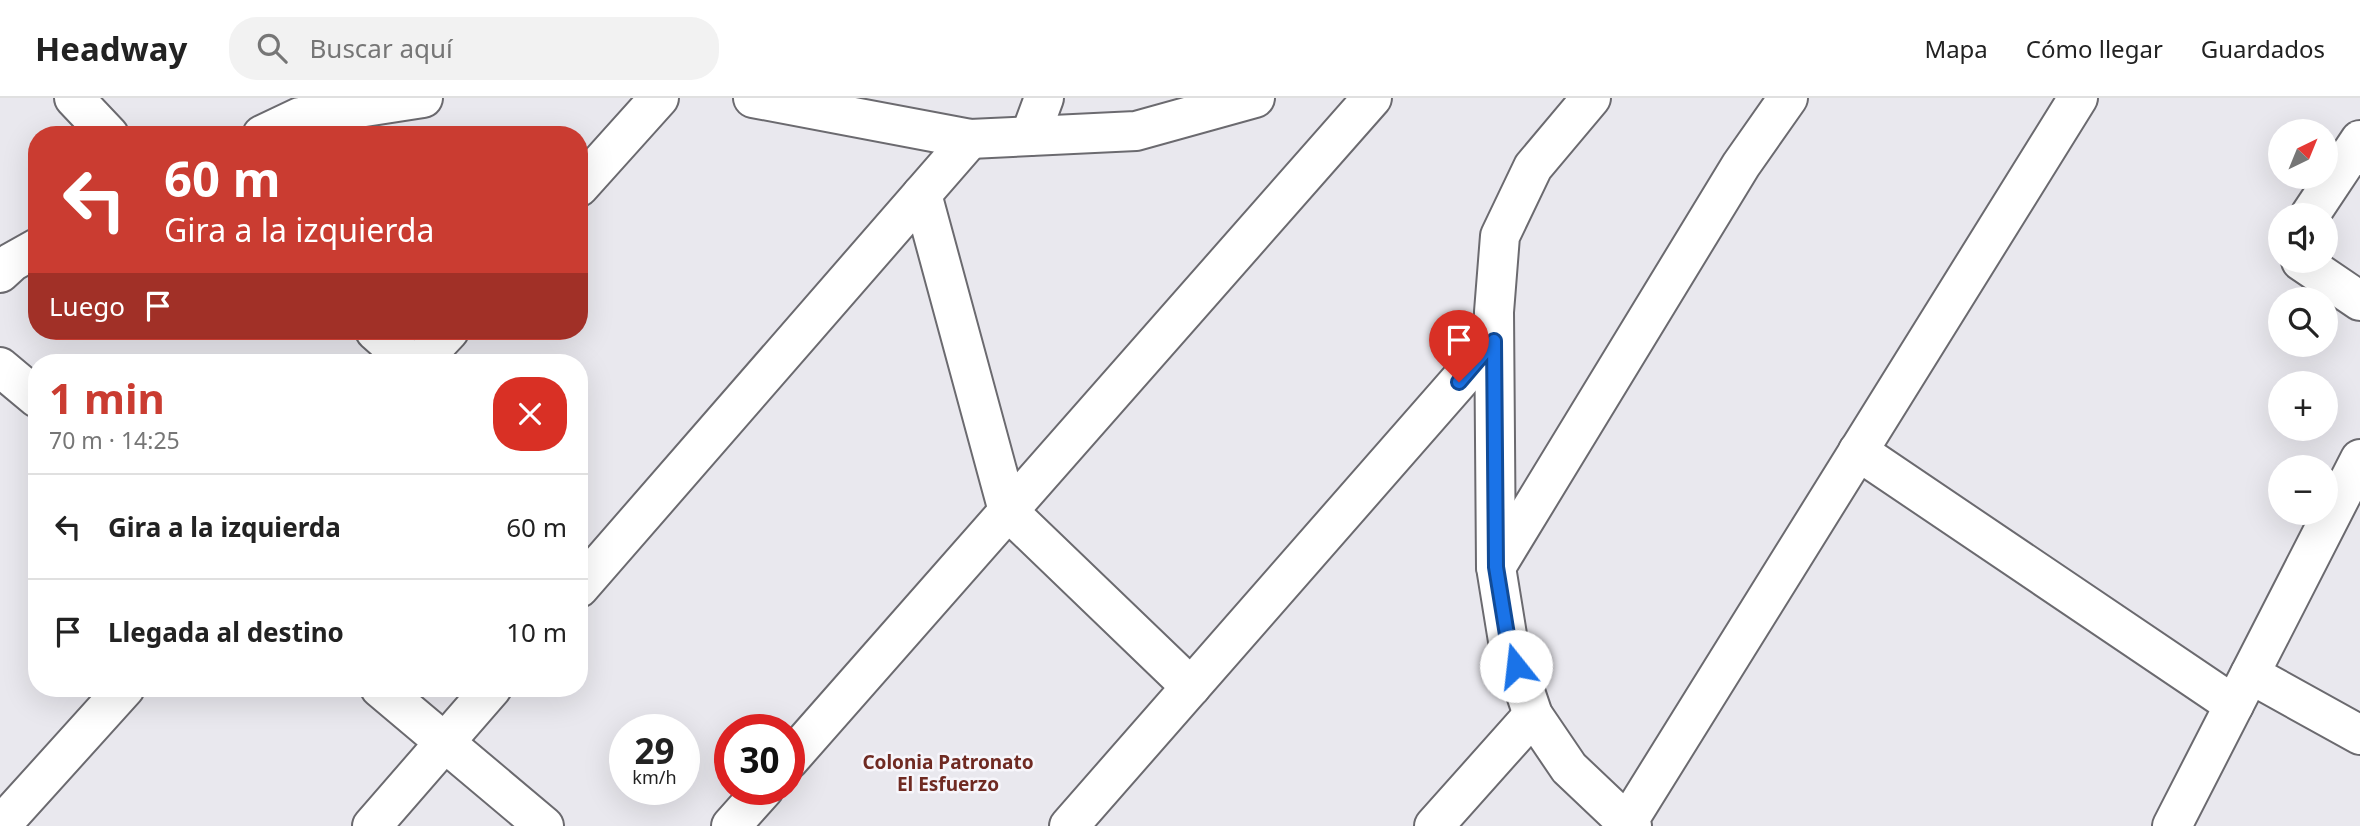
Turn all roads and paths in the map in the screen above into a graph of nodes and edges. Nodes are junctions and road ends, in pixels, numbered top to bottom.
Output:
1 (74, 98) edge
2 (423, 98) edge
3 (659, 98) edge
4 (1044, 98) edge
5 (1255, 98) edge
6 (1372, 98) edge
7 (1591, 98) edge
8 (1788, 98) edge
9 (2078, 98) edge
10 (777, 100) edge
11 (318, 106) edge
12 (100, 126) edge
13 (281, 126) edge
14 (1030, 136) junction
15 (970, 139) junction
16 (2360, 140) edge
17 (588, 177) edge
18 (922, 194) junction
19 (2318, 203) edge
20 (28, 253) edge
21 (0, 273) edge
22 (2319, 273) edge
23 (2360, 301) edge
24 (384, 340) edge
25 (441, 340) edge
26 (1494, 341) junction
27 (401, 354) edge
28 (427, 354) edge
29 (0, 367) edge
30 (28, 390) edge
31 (1858, 451) junction
32 (2360, 458) edge
33 (1008, 511) junction
34 (1496, 567) junction
35 (588, 578) edge
36 (1191, 687) junction
37 (2242, 689) junction
38 (117, 697) edge
39 (391, 697) edge
40 (484, 697) edge
41 (1532, 715) junction
42 (2360, 735) edge
43 (445, 742) junction
44 (805, 742) edge
45 (750, 805) edge
46 (4, 822) dead end
47 (1630, 824) edge
48 (372, 826) edge
49 (544, 826) edge
50 (732, 826) edge
51 (1069, 826) edge
52 (1434, 826) edge
53 (2172, 826) edge

1 - 12 street
2 - 11 street
3 - 17 street
4 - 14 street
5 - 14 street
6 - 33 street
7 - 26 street
8 - 34 street
9 - 31 street
10 - 15 street
11 - 13 street
14 - 15 street
15 - 18 street
16 - 19 street
18 - 33 street
18 - 35 street
20 - 21 street
22 - 23 street
24 - 27 street
25 - 28 street
26 - 34 street
26 - 36 street
29 - 30 street
31 - 37 street
31 - 47 street
32 - 37 street
33 - 36 street
33 - 44 street
34 - 41 street
36 - 51 street
37 - 42 street
37 - 53 street
38 - 46 street
39 - 43 street
40 - 43 street
41 - 47 street
41 - 52 street
43 - 48 street
43 - 49 street
45 - 50 street

